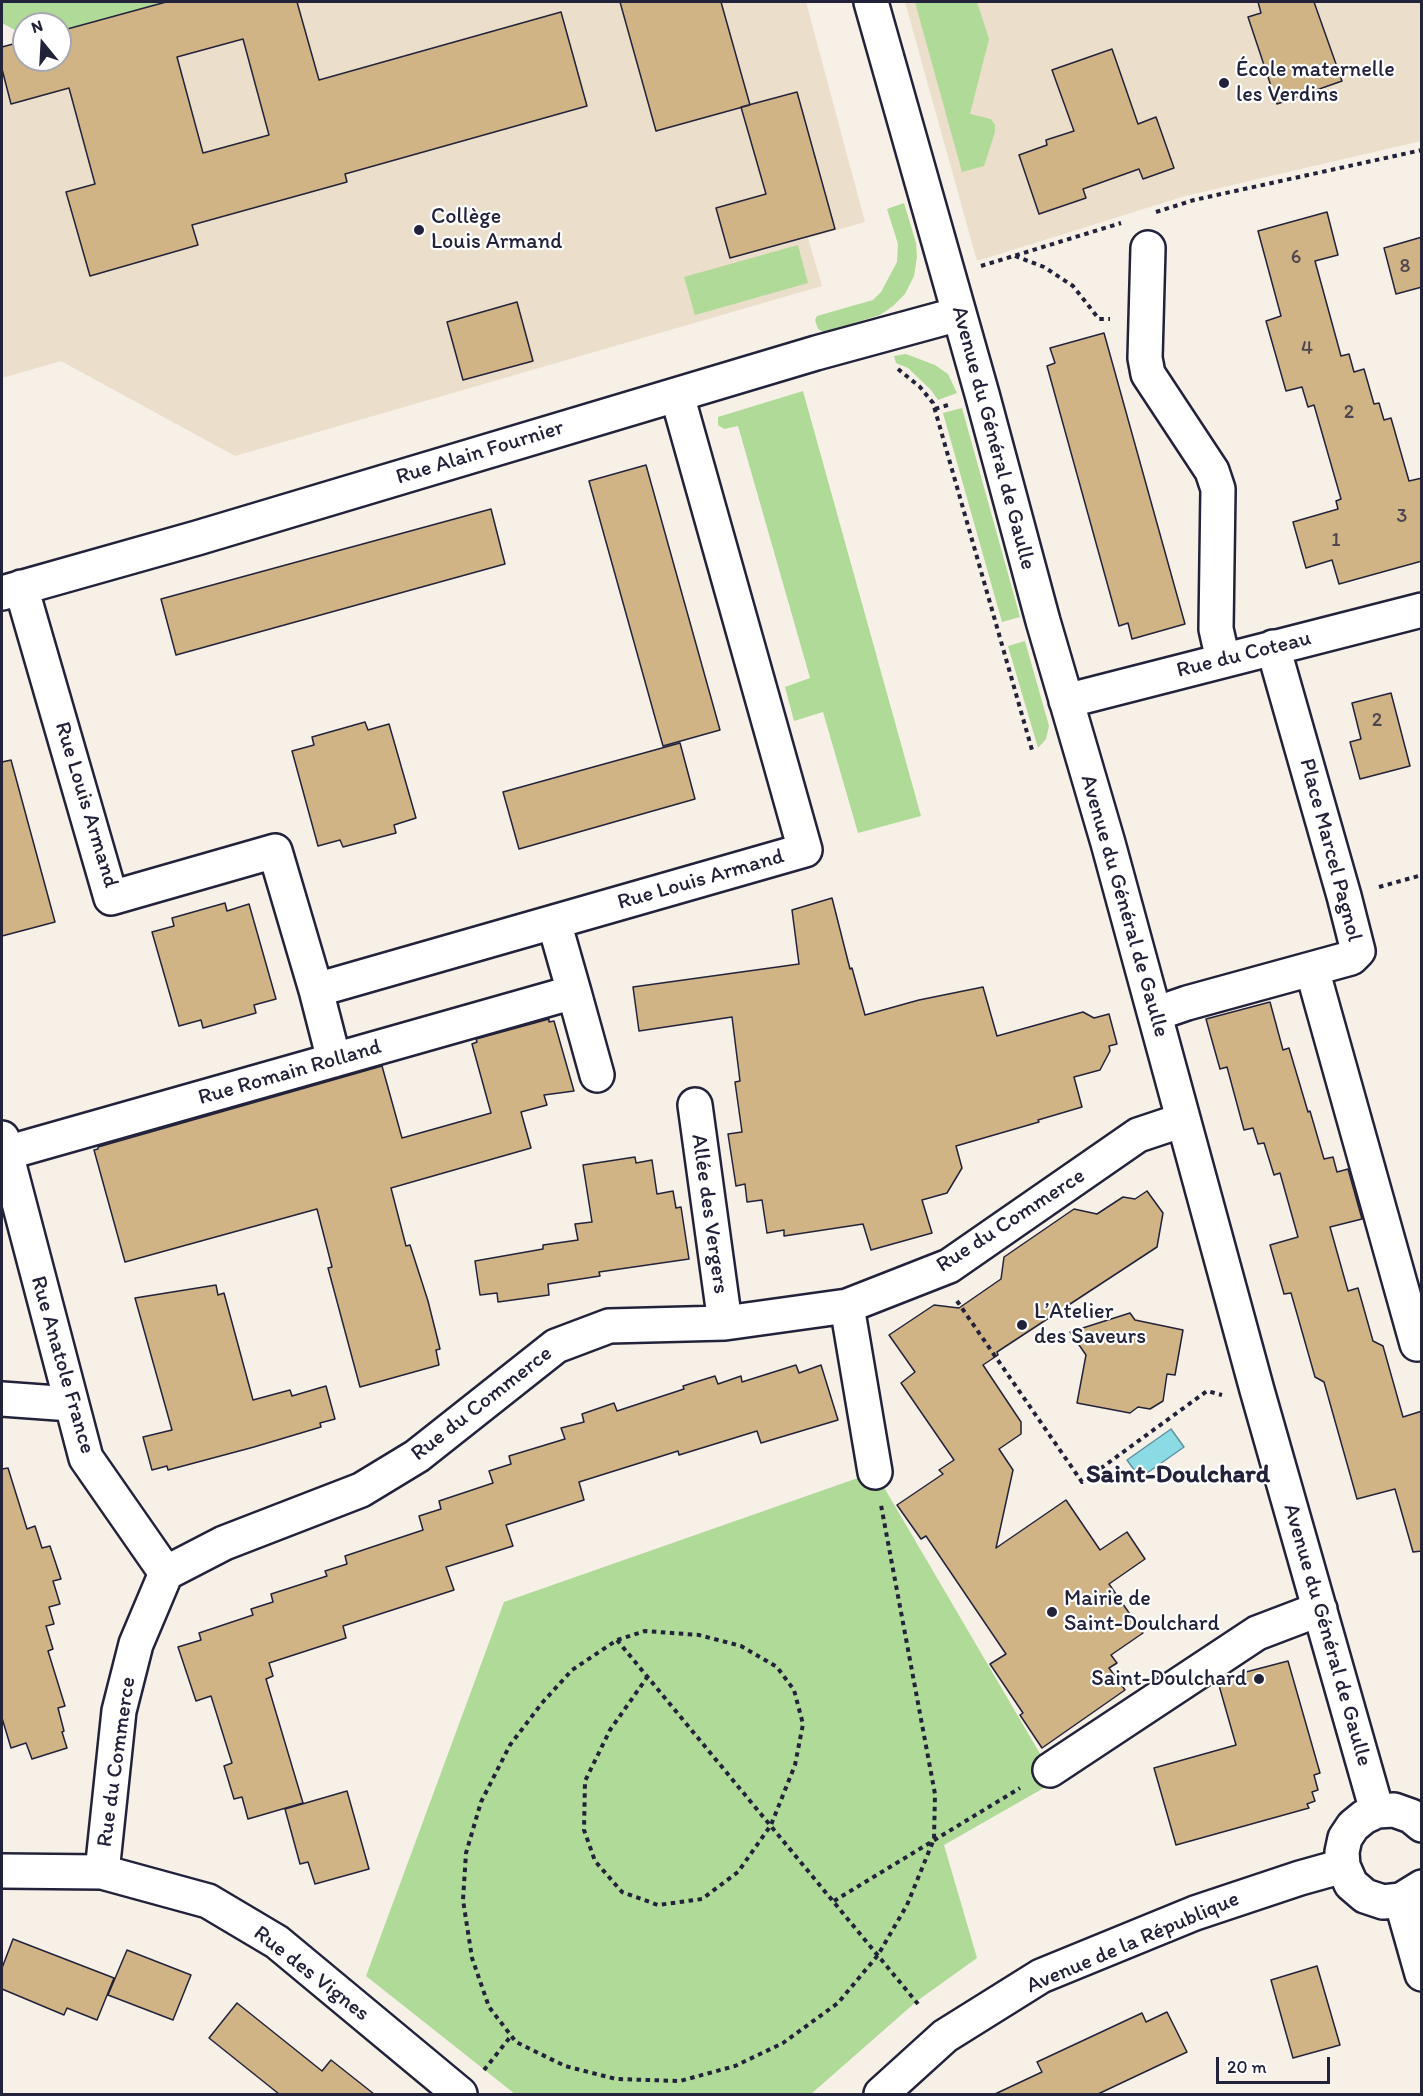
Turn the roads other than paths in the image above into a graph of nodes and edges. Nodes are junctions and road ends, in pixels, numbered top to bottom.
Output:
1 (871, 2) edge
2 (1148, 248) dead end
3 (959, 314) junction
4 (677, 394) junction
5 (11, 590) edge
6 (1422, 610) edge
7 (1273, 647) junction
8 (1223, 660) junction
9 (1066, 701) junction
10 (554, 922) junction
11 (1312, 969) junction
12 (316, 990) junction
13 (574, 992) junction
14 (1155, 1014) junction
15 (334, 1060) junction
16 (597, 1075) dead end
17 (695, 1105) dead end
18 (1183, 1120) junction
19 (4, 1145) edge
20 (847, 1306) junction
21 (724, 1323) junction
22 (1417, 1344) dead end
23 (2, 1399) edge
24 (71, 1404) junction
25 (875, 1472) road end
26 (166, 1573) junction
27 (1320, 1609) junction
28 (1050, 1770) road end
29 (1377, 1811) junction
30 (1422, 1825) edge
31 (1343, 1866) junction
32 (2, 1871) edge
33 (102, 1872) junction
34 (1411, 1894) edge
35 (1422, 1974) edge
36 (470, 2085) edge
37 (881, 2094) edge

1 - 3 street, Avenue du Général de Gaulle
2 - 8 street
3 - 4 street, Rue Alain Fournier
3 - 9 street, Avenue du Général de Gaulle
4 - 5 street, Rue Alain Fournier
4 - 10 street, Rue Louis Armand
5 - 12 street, Rue Louis Armand
6 - 7 street, Rue du Coteau
7 - 8 street, Rue du Coteau
7 - 11 street, Place Marcel Pagnol
8 - 9 street, Rue du Coteau
9 - 14 street, Avenue du Général de Gaulle
10 - 12 street, Rue Louis Armand
10 - 13 street
11 - 14 street, Place Marcel Pagnol
11 - 22 street
12 - 15 street, Rue Louis Armand
13 - 15 street, Rue Romain Rolland
13 - 16 street
14 - 18 street, Avenue du Général de Gaulle
15 - 19 street, Rue Romain Rolland
17 - 21 street, Allée des Vergers
18 - 20 street, Rue du Commerce
18 - 27 street, Avenue du Général de Gaulle
19 - 24 street, Rue Anatole France
20 - 21 street, Rue du Commerce
20 - 25 street
21 - 26 street, Rue du Commerce
23 - 24 street
24 - 26 street, Rue Anatole France
26 - 33 street, Rue du Commerce
27 - 28 street
27 - 29 street, Avenue du Général de Gaulle
29 - 30 street
29 - 31 street
31 - 34 street
31 - 37 street, Avenue de la République
32 - 33 street, Rue des Vignes
33 - 36 street, Rue des Vignes
34 - 35 street

